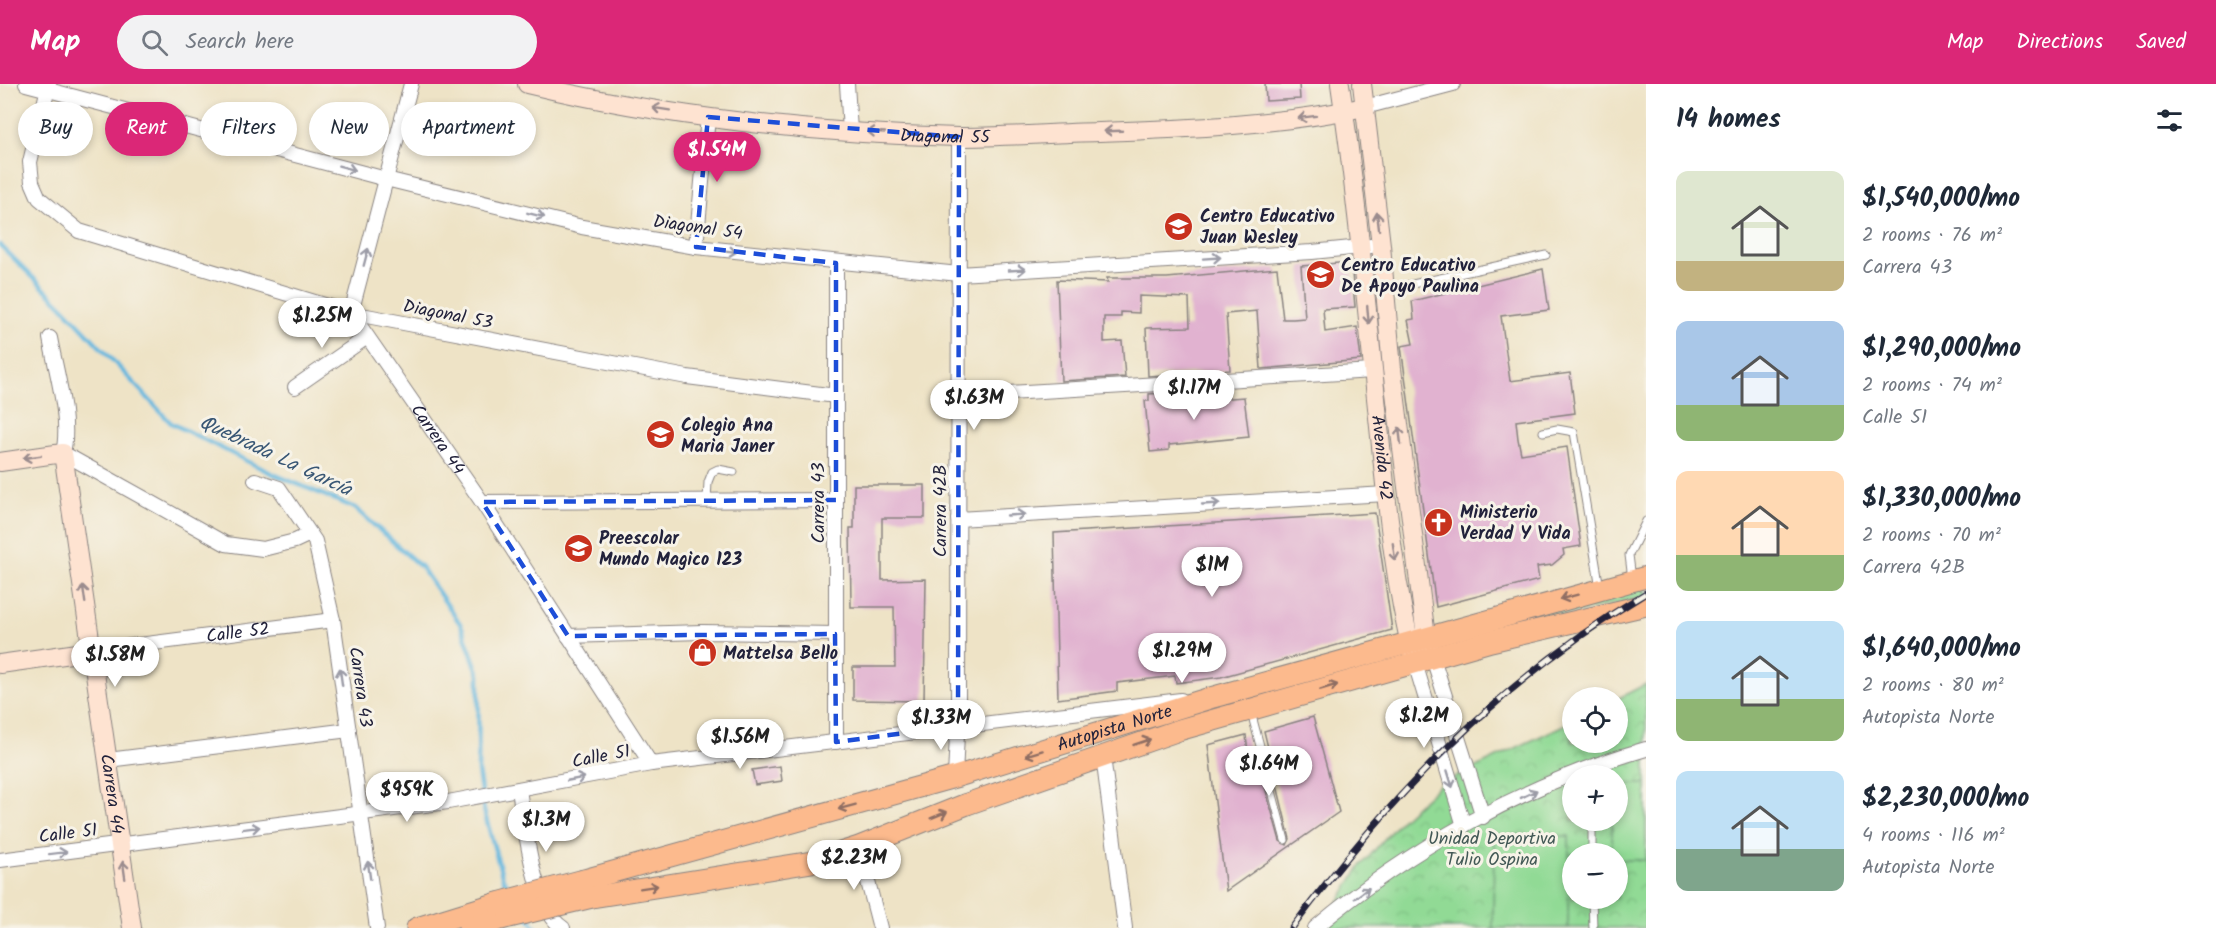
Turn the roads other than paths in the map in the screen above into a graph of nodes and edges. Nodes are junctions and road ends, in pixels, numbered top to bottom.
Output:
1 (26, 84) edge
2 (411, 84) edge
3 (527, 84) edge
4 (848, 84) edge
5 (1340, 84) edge
6 (1362, 84) edge
7 (1453, 84) edge
8 (48, 86) edge
9 (1365, 106) junction
10 (1344, 111) junction
11 (708, 117) junction
12 (850, 131) junction
13 (959, 137) junction
14 (386, 179) junction
15 (1382, 245) junction
16 (696, 247) junction
17 (1361, 247) junction
18 (1546, 255) dead end
19 (836, 263) junction
20 (958, 274) junction
21 (1385, 290) junction
22 (351, 313) junction
23 (367, 337) junction
24 (50, 338) dead end
25 (1373, 371) junction
26 (295, 387) dead end
27 (836, 396) junction
28 (958, 396) junction
29 (1544, 432) dead end
30 (63, 453) junction
31 (0, 462) edge
32 (734, 472) dead end
33 (255, 480) dead end
34 (1386, 494) junction
35 (836, 500) junction
36 (707, 501) junction
37 (482, 502) junction
38 (958, 519) junction
39 (1646, 521) edge
40 (310, 534) junction
41 (1639, 579) edge
42 (1600, 589) junction
43 (1646, 605) edge
44 (333, 620) junction
45 (835, 634) junction
46 (568, 636) junction
47 (1418, 640) junction
48 (92, 651) junction
49 (1424, 660) junction
50 (0, 663) edge
51 (1210, 698) junction
52 (1250, 710) junction
53 (958, 726) junction
54 (349, 730) junction
55 (836, 742) junction
56 (1646, 749) edge
57 (1103, 756) junction
58 (108, 760) junction
59 (651, 764) junction
60 (1607, 765) edge
61 (955, 777) junction
62 (1562, 780) edge
63 (519, 790) junction
64 (361, 813) junction
65 (1483, 817) junction
66 (1464, 826) junction
67 (1285, 840) dead end
68 (120, 845) junction
69 (859, 848) junction
70 (0, 860) edge
71 (588, 888) junction
72 (1592, 909) edge
73 (504, 910) junction
74 (132, 928) edge
75 (377, 928) edge
76 (417, 928) edge
77 (469, 928) edge
78 (563, 928) edge
79 (880, 928) edge
80 (1125, 928) edge
81 (1315, 928) edge
82 (1593, 928) edge

1 - 8 street, Diagonal 54
2 - 14 street
11 -> 3 street, Diagonal 55
4 - 12 street
5 - 10 street, Avenida 42
6 - 9 street, Avenida 42
7 - 9 street
8 -> 14 street, Diagonal 54
8 - 22 street, Diagonal 53
9 - 10 street, Diagonal 55
15 -> 9 street, Avenida 42
10 -> 13 street, Diagonal 55
10 - 17 street, Avenida 42
11 - 12 street, Diagonal 55
11 - 16 street
13 -> 12 street, Diagonal 55
13 - 20 street, Carrera 42B
14 -> 16 street, Diagonal 54
22 -> 14 street
15 - 17 street, Diagonal 54
15 - 21 street, Avenida 42
16 -> 19 street, Diagonal 54
20 -> 17 street, Diagonal 54
17 -> 25 street, Avenida 42
18 - 21 lane
19 - 20 street, Diagonal 54
19 - 27 street, Carrera 43
20 - 28 street, Carrera 42B
47 -> 21 street, Avenida 42
22 - 23 street, Carrera 44
22 - 27 street, Diagonal 53
23 - 26 street
23 - 37 street, Carrera 44
24 - 30 street, Carrera 44
25 - 28 street
25 - 34 street, Avenida 42
27 - 35 street, Carrera 43
28 - 38 street, Carrera 42B
29 - 42 lane
30 -> 31 street
30 - 40 street
48 -> 30 street, Carrera 44
32 - 36 lane
33 - 40 street, Carrera 43
38 -> 34 street
34 -> 47 street, Avenida 42
35 - 36 street
35 - 45 street, Carrera 43
36 - 37 street
37 - 46 street, Carrera 44
38 - 53 street, Carrera 42B
39 - 41 lane
40 - 44 street, Carrera 43
41 - 42 main road, Autopista Norte
42 -> 47 main road, Autopista Norte
43 - 49 main road, Autopista Norte
44 - 48 street, Calle 52
54 -> 44 street, Carrera 43
45 - 46 street
45 - 55 street, Carrera 43
46 - 59 street, Carrera 44
47 - 49 street, Avenida 42
47 - 51 main road, Autopista Norte
48 - 50 street, Calle 52
48 - 58 street, Carrera 44
52 -> 49 main road, Autopista Norte
49 - 65 street, Avenida 42
49 -> 66 street, Avenida 42
51 - 53 street, Calle 51
51 -> 61 main road, Autopista Norte
57 -> 52 main road, Autopista Norte
52 - 67 lane
53 - 55 street, Calle 51
53 - 61 street, Carrera 42B
54 - 58 street
54 - 64 street, Carrera 43
55 - 59 street, Calle 51
56 - 60 street
69 -> 57 main road, Autopista Norte
57 - 80 street
58 - 68 street, Carrera 44
63 -> 59 street, Calle 51
61 -> 71 main road, Autopista Norte
65 -> 62 street
63 - 64 street, Calle 51
63 - 78 street
68 -> 64 street, Calle 51
75 -> 64 street, Carrera 43
65 - 66 street
81 -> 66 street
70 -> 68 street, Calle 51
74 -> 68 street, Carrera 44
71 -> 69 main road, Autopista Norte
69 - 79 street
71 - 73 main road, bridge
72 - 82 lane
73 - 76 main road
73 - 77 main road

